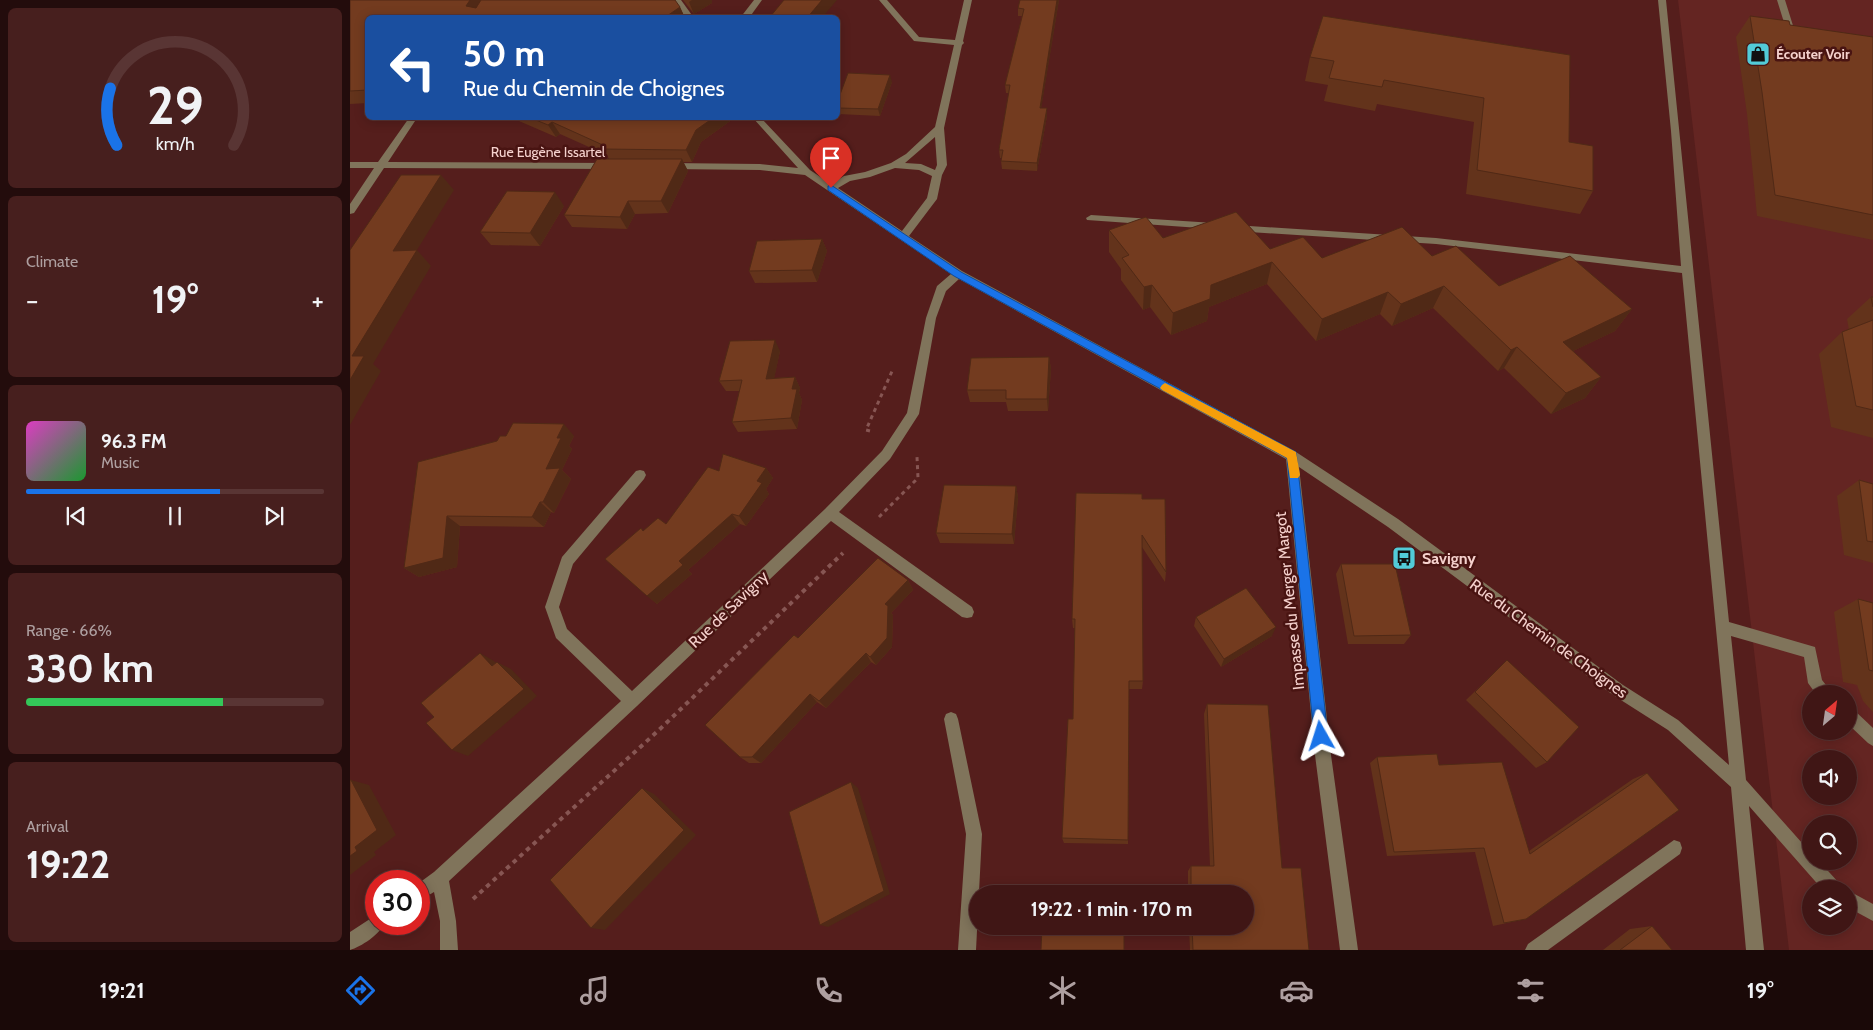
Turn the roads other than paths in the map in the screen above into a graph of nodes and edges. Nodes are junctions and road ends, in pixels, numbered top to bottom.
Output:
1 (677, 0) edge
2 (758, 0) edge
3 (883, 0) edge
4 (968, 0) edge
5 (1662, 0) edge
6 (1781, 0) edge
7 (688, 15) edge
8 (746, 15) edge
9 (1791, 32) edge
10 (960, 43) junction
11 (412, 120) edge
12 (759, 120) edge
13 (940, 128) junction
14 (350, 165) edge
15 (380, 165) junction
16 (894, 165) junction
17 (623, 166) edge
18 (662, 166) edge
19 (807, 172) junction
20 (937, 175) junction
21 (831, 188) junction
22 (350, 210) edge
23 (1092, 218) dead end
24 (903, 237) junction
25 (1687, 270) junction
26 (958, 274) junction
27 (1292, 456) junction
28 (640, 476) dead end
29 (830, 512) junction
30 (967, 612) dead end
31 (1723, 627) junction
32 (1817, 685) edge
33 (632, 700) junction
34 (951, 719) dead end
35 (1858, 724) edge
36 (1873, 738) edge
37 (1739, 784) junction
38 (1674, 848) dead end
39 (440, 878) junction
40 (1825, 880) edge
41 (430, 885) edge
42 (1857, 904) edge
43 (1873, 913) edge
44 (365, 931) edge
45 (350, 942) edge
46 (449, 950) edge
47 (967, 950) edge
48 (1349, 950) edge
49 (1534, 950) edge
50 (1755, 950) edge

1 - 7 street
2 - 8 street
3 - 10 street
4 - 10 street
5 - 25 street
6 - 9 street
10 - 13 street
11 - 15 street
12 - 19 street, Rue du Chemin de Choignes
13 - 16 street
13 - 20 street
14 - 15 street, Rue Eugène Issartel
15 - 17 street, Rue Eugène Issartel
15 - 22 street
16 - 20 street
16 - 21 street
18 - 19 street
19 - 21 street, Rue du Chemin de Choignes
20 - 24 street
21 - 24 street, Rue du Chemin de Choignes
23 - 25 street
24 - 26 street, Rue du Chemin de Choignes
25 - 31 street
26 - 27 street, Rue du Chemin de Choignes
26 - 29 street, Rue de Savigny
27 - 37 street, Rue du Chemin de Choignes
27 - 48 street, Impasse du Merger Margot
28 - 33 street
29 - 30 street
29 - 33 street, Rue de Savigny
31 - 32 street
31 - 37 street
33 - 39 street, Rue de Savigny
34 - 47 street
35 - 36 street
37 - 40 street, Rue du Chemin de Choignes
37 - 50 street
38 - 49 street
39 - 41 street, Rue de Savigny
39 - 46 street
42 - 43 street
44 - 45 street

